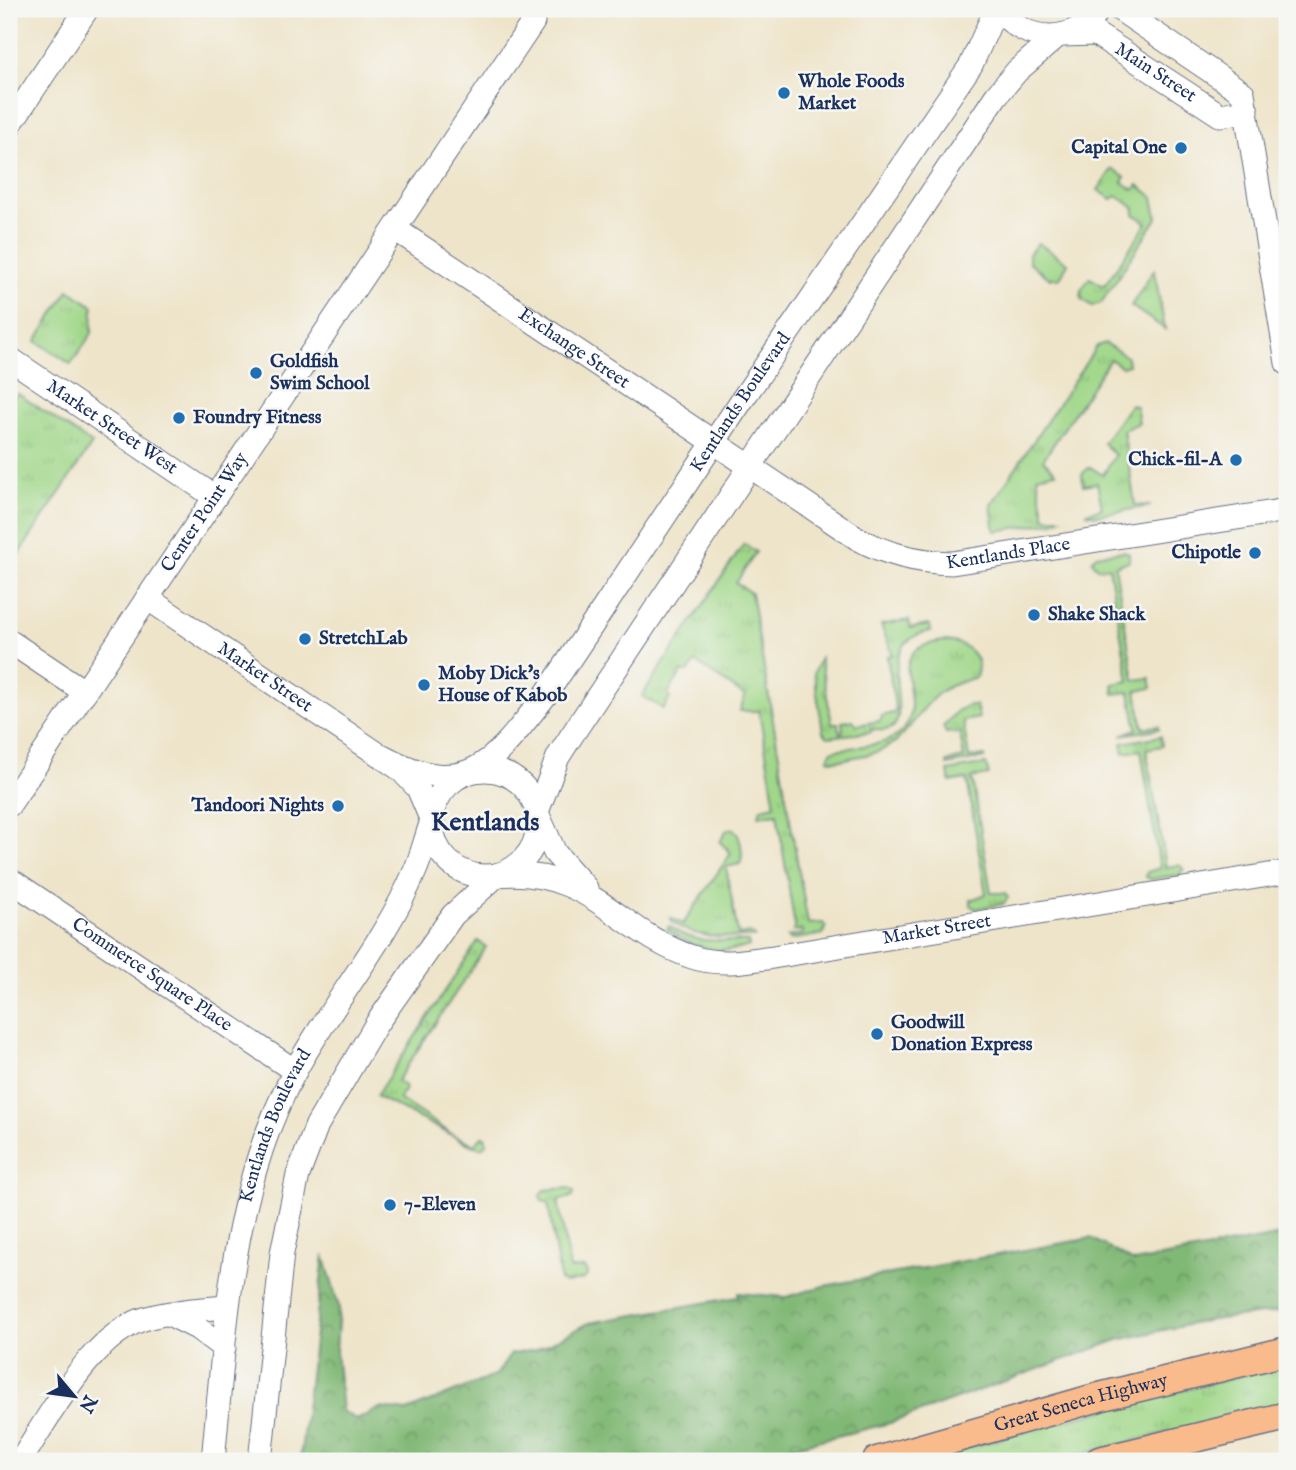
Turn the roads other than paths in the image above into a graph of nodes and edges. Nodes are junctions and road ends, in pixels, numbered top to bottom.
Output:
1 (87, 9) edge
2 (529, 9) edge
3 (998, 9) edge
4 (1099, 9) edge
5 (1119, 9) edge
6 (1059, 36) junction
7 (1247, 111) junction
8 (9, 125) edge
9 (395, 229) junction
10 (9, 358) edge
11 (1287, 363) edge
12 (714, 443) junction
13 (751, 468) junction
14 (215, 497) junction
15 (1287, 510) edge
16 (148, 598) junction
17 (9, 641) edge
18 (85, 692) junction
19 (383, 756) junction
20 (460, 776) junction
21 (9, 805) edge
22 (537, 812) junction
23 (432, 821) junction
24 (1287, 872) edge
25 (497, 875) junction
26 (9, 879) edge
27 (600, 902) junction
28 (295, 1071) junction
29 (227, 1307) junction
30 (169, 1314) junction
31 (224, 1348) junction
32 (1287, 1351) edge
33 (1287, 1416) edge
34 (20, 1461) edge
35 (214, 1461) edge
36 (260, 1461) edge
37 (877, 1461) edge
38 (1099, 1461) edge

1 - 8 street
2 - 9 street, Center Point Way
3 - 6 street, Main Street
3 - 12 street, Kentlands Boulevard
4 - 6 street
5 - 7 street, Main Street
6 - 7 street, Main Street
6 - 13 street
7 - 11 street, Main Street
9 - 12 street, Exchange Street
9 - 14 street, Center Point Way
10 - 14 street, Market Street West
12 - 13 street, Exchange Street
12 - 20 street, Kentlands Boulevard
13 - 15 street, Kentlands Place
13 - 22 street
14 - 16 street, Center Point Way
16 - 18 street, Center Point Way
16 - 19 street, Market Street
17 - 18 street
18 - 21 street, Center Point Way
19 - 20 street, Market Street
19 - 23 street, Market Street
20 - 22 street
20 - 23 street
22 - 25 street
22 - 27 street, Market Street
23 - 25 street
23 - 28 street, Kentlands Boulevard
24 - 27 street, Market Street
25 - 27 street, Market Street
25 - 36 street, Kentlands Boulevard
26 - 28 street, Commerce Square Place
28 - 29 street, Kentlands Boulevard
29 - 30 street
29 - 31 street, Kentlands Boulevard
30 - 31 street
30 - 34 street
31 - 35 street, Kentlands Boulevard
32 - 37 main road, Great Seneca Highway
33 - 38 main road

